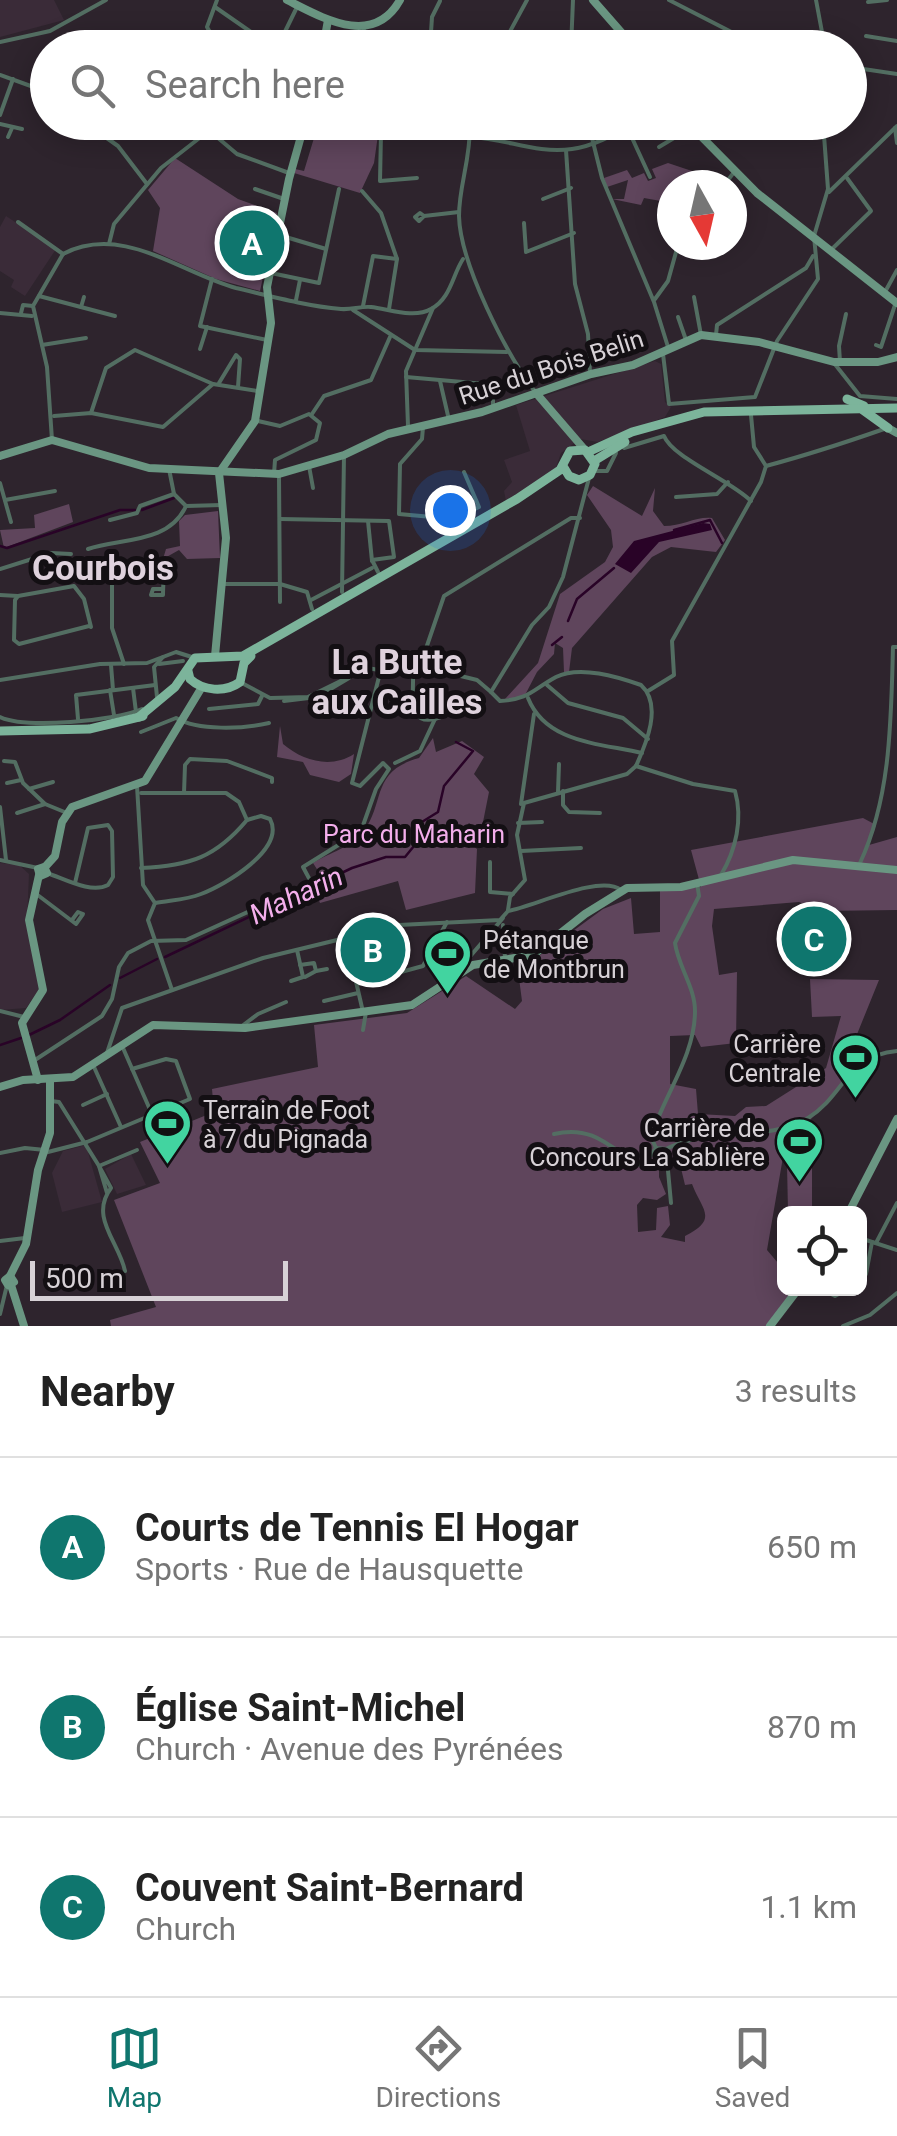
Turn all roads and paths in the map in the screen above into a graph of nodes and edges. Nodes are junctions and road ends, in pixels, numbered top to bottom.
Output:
1 (106, 0) edge
2 (218, 0) edge
3 (288, 0) edge
4 (312, 0) edge
5 (400, 0) edge
6 (440, 0) edge
7 (527, 0) edge
8 (573, 0) edge
9 (593, 0) edge
10 (670, 0) edge
11 (816, 0) edge
12 (887, 0) edge
13 (868, 2) edge
14 (215, 8) junction
15 (303, 8) junction
16 (328, 20) junction
17 (364, 26) junction
18 (52, 30) edge
19 (209, 30) edge
20 (251, 30) edge
21 (288, 30) edge
22 (326, 30) edge
23 (364, 30) edge
24 (431, 30) edge
25 (511, 30) edge
26 (572, 30) edge
27 (619, 30) edge
28 (725, 30) edge
29 (822, 30) edge
30 (30, 35) edge
31 (867, 36) edge
32 (897, 41) edge
33 (0, 42) edge
34 (867, 70) edge
35 (897, 74) edge
36 (0, 75) edge
37 (13, 80) junction
38 (30, 87) edge
39 (0, 115) edge
40 (0, 124) edge
41 (896, 127) edge
42 (12, 128) junction
43 (22, 130) dead end
44 (8, 138) dead end
45 (109, 140) edge
46 (197, 140) edge
47 (221, 140) edge
48 (300, 140) edge
49 (381, 140) edge
50 (470, 140) edge
51 (484, 140) edge
52 (600, 140) edge
53 (633, 140) edge
54 (669, 140) edge
55 (704, 140) edge
56 (825, 140) edge
57 (595, 142) junction
58 (897, 143) edge
59 (659, 147) dead end
60 (566, 150) junction
61 (734, 170) edge
62 (290, 174) junction
63 (650, 177) dead end
64 (417, 178) dead end
65 (847, 178) junction
66 (147, 184) junction
67 (747, 184) edge
68 (570, 188) junction
69 (255, 189) dead end
70 (339, 189) dead end
71 (362, 191) dead end
72 (828, 192) junction
73 (284, 199) junction
74 (543, 200) dead end
75 (459, 212) junction
76 (18, 222) dead end
77 (524, 223) dead end
78 (406, 224) dead end
79 (574, 233) junction
80 (280, 235) junction
81 (814, 236) junction
82 (109, 244) junction
83 (326, 249) junction
84 (832, 249) junction
85 (63, 254) junction
86 (813, 256) junction
87 (397, 258) junction
88 (463, 259) junction
89 (674, 260) edge
90 (897, 270) edge
91 (271, 272) junction
92 (212, 279) junction
93 (300, 280) junction
94 (885, 292) junction
95 (266, 295) junction
96 (40, 296) junction
97 (84, 296) dead end
98 (694, 297) dead end
99 (295, 301) junction
100 (654, 302) junction
101 (897, 303) edge
102 (33, 306) junction
103 (362, 307) junction
104 (81, 308) junction
105 (432, 308) junction
106 (353, 310) junction
107 (389, 310) junction
108 (0, 313) edge
109 (21, 313) junction
110 (846, 314) dead end
111 (33, 315) junction
112 (116, 316) dead end
113 (678, 318) dead end
114 (207, 327) junction
115 (701, 335) junction
116 (716, 335) junction
117 (390, 337) junction
118 (86, 338) dead end
119 (268, 340) junction
120 (686, 340) junction
121 (42, 345) junction
122 (775, 346) junction
123 (876, 346) dead end
124 (200, 349) dead end
125 (415, 350) junction
126 (665, 350) junction
127 (507, 352) junction
128 (897, 357) edge
129 (837, 362) junction
130 (590, 374) junction
131 (406, 377) junction
132 (440, 380) junction
133 (493, 382) dead end
134 (216, 384) junction
135 (485, 384) dead end
136 (238, 387) junction
137 (257, 391) junction
138 (536, 393) junction
139 (847, 399) dead end
140 (897, 399) edge
141 (856, 408) junction
142 (876, 408) junction
143 (494, 409) junction
144 (897, 410) edge
145 (91, 413) junction
146 (751, 413) junction
147 (312, 414) junction
148 (54, 416) junction
149 (449, 420) junction
150 (255, 421) junction
151 (423, 427) junction
152 (408, 430) junction
153 (894, 430) edge
154 (571, 436) junction
155 (52, 440) junction
156 (570, 451) junction
157 (344, 455) junction
158 (0, 456) edge
159 (228, 462) junction
160 (590, 462) junction
161 (309, 466) junction
162 (563, 466) junction
163 (766, 466) junction
164 (168, 470) junction
165 (464, 472) dead end
166 (219, 473) junction
167 (232, 473) junction
168 (277, 474) junction
169 (572, 478) junction
170 (728, 482) junction
171 (0, 483) edge
172 (313, 488) dead end
173 (55, 492) dead end
174 (174, 494) junction
175 (584, 494) junction
176 (676, 497) dead end
177 (517, 499) junction
178 (5, 500) junction
179 (752, 502) junction
180 (222, 505) junction
181 (186, 506) junction
182 (496, 511) junction
183 (280, 518) junction
184 (580, 518) junction
185 (345, 519) junction
186 (110, 520) dead end
187 (369, 521) junction
188 (11, 522) dead end
189 (88, 549) dead end
190 (71, 554) dead end
191 (372, 560) junction
192 (0, 569) edge
193 (373, 572) junction
194 (222, 584) junction
195 (280, 584) junction
196 (345, 587) junction
197 (163, 589) dead end
198 (0, 595) edge
199 (18, 596) junction
200 (280, 602) dead end
201 (312, 605) junction
202 (299, 624) junction
203 (270, 640) junction
204 (895, 647) edge
205 (163, 656) junction
206 (215, 656) junction
207 (195, 658) junction
208 (231, 658) junction
209 (111, 664) junction
210 (124, 664) junction
211 (159, 664) junction
212 (186, 666) junction
213 (420, 666) junction
214 (242, 668) junction
215 (381, 669) junction
216 (412, 674) junction
217 (0, 680) edge
218 (240, 682) junction
219 (178, 684) junction
220 (155, 685) junction
221 (547, 685) junction
222 (198, 686) junction
223 (133, 688) junction
224 (112, 690) junction
225 (648, 691) junction
226 (491, 692) junction
227 (262, 696) junction
228 (157, 698) junction
229 (528, 698) junction
230 (209, 710) dead end
231 (534, 714) junction
232 (114, 715) junction
233 (137, 715) junction
234 (444, 716) dead end
235 (0, 717) edge
236 (78, 719) junction
237 (435, 719) junction
238 (181, 721) junction
239 (269, 723) dead end
240 (0, 731) edge
241 (141, 732) dead end
242 (648, 739) junction
243 (642, 753) junction
244 (4, 761) dead end
245 (395, 763) dead end
246 (559, 764) dead end
247 (636, 766) junction
248 (21, 780) junction
249 (53, 782) dead end
250 (272, 782) dead end
251 (7, 783) dead end
252 (29, 789) junction
253 (138, 789) junction
254 (560, 791) junction
255 (184, 793) junction
256 (45, 804) junction
257 (522, 805) junction
258 (0, 806) edge
259 (17, 813) dead end
260 (67, 813) junction
261 (600, 813) dead end
262 (248, 820) junction
263 (542, 822) dead end
264 (518, 823) junction
265 (582, 848) dead end
266 (520, 851) junction
267 (3, 860) edge
268 (490, 862) dead end
269 (860, 866) junction
270 (141, 868) junction
271 (897, 870) edge
272 (42, 871) junction
273 (718, 878) junction
274 (75, 882) junction
275 (697, 883) junction
276 (622, 890) junction
277 (33, 892) junction
278 (513, 894) junction
279 (148, 899) junction
280 (155, 903) junction
281 (150, 908) junction
282 (508, 911) junction
283 (72, 920) dead end
284 (502, 921) junction
285 (448, 922) junction
286 (346, 938) junction
287 (155, 941) junction
288 (297, 950) junction
289 (504, 959) junction
290 (300, 965) junction
291 (328, 969) dead end
292 (316, 971) junction
293 (303, 978) junction
294 (453, 978) junction
295 (291, 981) dead end
296 (356, 984) junction
297 (172, 990) junction
298 (358, 992) junction
299 (324, 1001) dead end
300 (286, 1002) dead end
301 (0, 1010) edge
302 (365, 1012) junction
303 (24, 1017) junction
304 (241, 1028) junction
305 (364, 1030) dead end
306 (122, 1045) junction
307 (897, 1051) edge
308 (107, 1052) junction
309 (35, 1060) junction
310 (92, 1061) junction
311 (132, 1069) junction
312 (38, 1080) junction
313 (50, 1080) junction
314 (0, 1087) edge
315 (106, 1094) junction
316 (51, 1101) junction
317 (83, 1104) dead end
318 (151, 1112) junction
319 (897, 1119) edge
320 (121, 1127) junction
321 (554, 1134) dead end
322 (88, 1142) junction
323 (656, 1148) junction
324 (137, 1150) dead end
325 (666, 1150) junction
326 (44, 1151) junction
327 (0, 1153) edge
328 (99, 1166) junction
329 (671, 1203) dead end
330 (897, 1203) edge
331 (852, 1206) edge
332 (27, 1238) junction
333 (867, 1240) edge
334 (0, 1241) edge
335 (874, 1243) junction
336 (897, 1250) edge
337 (867, 1270) edge
338 (125, 1271) dead end
339 (9, 1282) junction
340 (897, 1293) edge
341 (793, 1296) edge
342 (0, 1314) edge
343 (24, 1326) edge
344 (770, 1326) edge
345 (842, 1326) edge

1 - 18 street
2 - 14 street
3 - 15 street
4 - 15 street
5 - 17 street
6 - 24 street
7 - 25 street
8 - 26 street
9 - 27 street
10 - 28 street
11 - 29 street
12 - 13 street
14 - 19 street
14 - 20 street
15 - 16 street
15 - 21 street
16 - 17 street
16 - 22 street
17 - 23 street
30 - 33 street
31 - 32 street
34 - 35 street
36 - 37 street
37 - 38 street
37 - 39 street
40 - 42 street
41 - 58 street
41 - 65 street
42 - 43 street
42 - 44 street
45 - 66 street
46 - 66 street
47 - 62 street
48 - 62 street
49 - 64 street
50 - 75 street
51 - 60 street
52 - 57 street
53 - 63 street
54 - 59 street
55 - 61 street
56 - 72 street
57 - 60 street
57 - 100 street
60 - 68 street
62 - 73 street
65 - 72 street
65 - 84 street
66 - 82 street
67 - 81 street
68 - 74 street
68 - 79 street
69 - 73 street
70 - 83 street
71 - 87 street
72 - 81 street
73 - 80 street
75 - 78 street
75 - 88 street
76 - 85 street
77 - 79 street
79 - 130 street
80 - 83 street
80 - 91 street
81 - 84 street
81 - 86 street
82 - 85 street
82 - 92 street
83 - 93 street
84 - 94 street
85 - 96 street
86 - 116 street
86 - 122 street
87 - 103 street
87 - 107 street
88 - 105 street
88 - 127 street
89 - 100 street
90 - 94 street
91 - 93 street
91 - 95 street
92 - 95 street
92 - 114 street
93 - 99 street
94 - 101 street
95 - 99 street
95 - 119 street
96 - 102 street
96 - 104 street
97 - 104 street
98 - 115 street
99 - 106 street
100 - 126 street
101 - 123 street
102 - 109 street
102 - 111 street
103 - 106 street
103 - 107 street
104 - 112 street
105 - 107 street
105 - 125 street
106 - 117 street
108 - 109 street
109 - 111 street
110 - 129 street
111 - 121 street
113 - 120 street
114 - 119 street
114 - 124 street
115 - 116 street, Rue du Bois Belin
115 - 120 street, Rue du Bois Belin
116 - 122 street, Rue du Bois Belin
117 - 125 street
117 - 147 street
118 - 121 street
119 - 137 street
120 - 126 street, Rue du Bois Belin
121 - 148 street
122 - 126 street
122 - 129 street, Rue du Bois Belin
125 - 127 street
125 - 131 street
126 - 130 street, Rue du Bois Belin
127 - 138 street
128 - 129 street, Rue du Bois Belin
129 - 140 street
130 - 138 street, Rue du Bois Belin
131 - 132 street
131 - 152 street
132 - 135 street
132 - 149 street
133 - 143 street
134 - 136 street
134 - 136 street
134 - 145 street
134 - 145 street
136 - 137 street
137 - 150 street
138 - 143 street, Rue du Bois Belin
138 - 154 street
139 - 142 main road
141 - 142 main road
141 - 146 main road
141 - 153 main road
142 - 144 main road
143 - 149 street, Rue du Bois Belin
144 - 153 main road
145 - 148 street
146 - 160 main road
146 - 163 street
147 - 150 street
147 - 168 street
148 - 155 street
149 - 151 street, Rue du Bois Belin
150 - 159 street
151 - 152 street, Rue du Bois Belin
151 - 165 street
152 - 157 street, Rue du Bois Belin
153 - 163 street
154 - 156 street
154 - 160 street
155 - 158 street
155 - 164 street, Rue du Bois Belin
156 - 160 main road
156 - 162 main road
157 - 161 street, Rue du Bois Belin
157 - 185 street
159 - 166 street
159 - 167 street
160 - 169 main road
160 - 170 street
160 - 175 street
161 - 168 street, Rue du Bois Belin
161 - 172 street
162 - 169 main road
162 - 177 main road
163 - 179 street
164 - 166 street, Rue du Bois Belin
164 - 174 street
166 - 167 street, Rue du Bois Belin
166 - 180 street
167 - 168 street, Rue du Bois Belin
168 - 183 street
169 - 175 street
169 - 177 main road
170 - 176 street
170 - 179 street
171 - 178 street
173 - 178 street
174 - 181 street
174 - 186 street
175 - 184 street
177 - 182 main road
178 - 188 street
179 - 225 street
180 - 181 street
180 - 194 street
181 - 189 street
182 - 193 main road
182 - 202 main road
183 - 185 street
183 - 195 street
184 - 213 street
184 - 226 street
185 - 187 street
185 - 196 street
187 - 191 street
187 - 191 street
190 - 192 street
191 - 193 street
193 - 196 main road
194 - 195 street
194 - 206 street
195 - 200 street
195 - 201 street
196 - 201 main road
197 - 210 street
198 - 199 street
199 - 199 street
201 - 203 main road
202 - 203 main road
202 - 214 main road
203 - 208 main road
204 - 269 street
205 - 207 street
205 - 210 street
205 - 211 street
206 - 207 main road
206 - 208 main road
207 - 212 main road
208 - 214 main road
209 - 210 street
209 - 217 street
209 - 224 street
211 - 212 street
211 - 220 street
212 - 219 main road
212 - 222 main road
213 - 216 street
213 - 226 street
214 - 218 main road
215 - 216 street
215 - 227 street
215 - 287 street
216 - 237 street
218 - 222 main road
218 - 227 street
219 - 228 main road
219 - 233 main road
220 - 223 street
220 - 228 street
221 - 225 street
221 - 229 street
221 - 242 street
222 - 233 main road
222 - 238 street
223 - 224 street
223 - 233 street
224 - 232 street
224 - 236 street
225 - 242 street
226 - 229 street
227 - 230 street
228 - 233 street
229 - 231 street
231 - 243 street
231 - 257 street
232 - 233 street
232 - 236 street
233 - 240 main road
234 - 237 street
235 - 236 street
237 - 245 street
238 - 239 street
238 - 241 street
238 - 253 street
242 - 243 street
243 - 247 street
244 - 248 street
246 - 254 street
247 - 254 street
247 - 273 street
248 - 251 street
248 - 252 street
249 - 252 street
250 - 255 street
252 - 256 street
253 - 255 street
253 - 260 street
253 - 270 street
254 - 257 street
254 - 261 street
255 - 262 street
256 - 259 street
256 - 260 street
257 - 264 street
258 - 267 street
260 - 272 street
262 - 270 street
262 - 280 street
263 - 264 street
264 - 266 street
265 - 266 street
266 - 278 street
267 - 272 street
268 - 278 street
269 - 271 street
269 - 273 street
270 - 279 street
272 - 274 street
272 - 277 street
273 - 275 street
274 - 274 street
275 - 276 street
275 - 323 street
276 - 282 street
276 - 289 street
277 - 283 street
277 - 303 street
278 - 282 street
279 - 280 street
279 - 281 street
280 - 281 street
281 - 287 street
282 - 284 street
284 - 285 street
284 - 289 street
284 - 294 street
285 - 286 street
285 - 296 street
286 - 288 street
286 - 296 street
287 - 297 street
287 - 309 street
288 - 290 street
288 - 297 street
289 - 294 street
290 - 292 street
290 - 293 street
291 - 292 street
292 - 293 street
293 - 295 street
294 - 302 street
296 - 298 street
297 - 308 street
298 - 299 street
298 - 302 street
300 - 304 street
301 - 303 street
302 - 304 street
302 - 305 street
303 - 309 street
304 - 306 street
306 - 308 street
306 - 311 street
307 - 325 street
308 - 310 street
309 - 312 street
310 - 313 street
310 - 315 street
311 - 318 street
311 - 318 street
312 - 313 street
312 - 314 street
313 - 316 street
315 - 317 street
315 - 320 street
316 - 322 street
316 - 326 street
318 - 320 street
319 - 331 street
320 - 322 street
321 - 323 street
322 - 326 street
322 - 328 street
323 - 325 street
324 - 328 street
325 - 329 street
326 - 327 street
326 - 332 street
328 - 338 street
330 - 335 street
332 - 334 street
332 - 339 street
333 - 335 street
335 - 336 street
335 - 337 street
339 - 342 street
339 - 343 street
340 - 345 street
341 - 344 street

